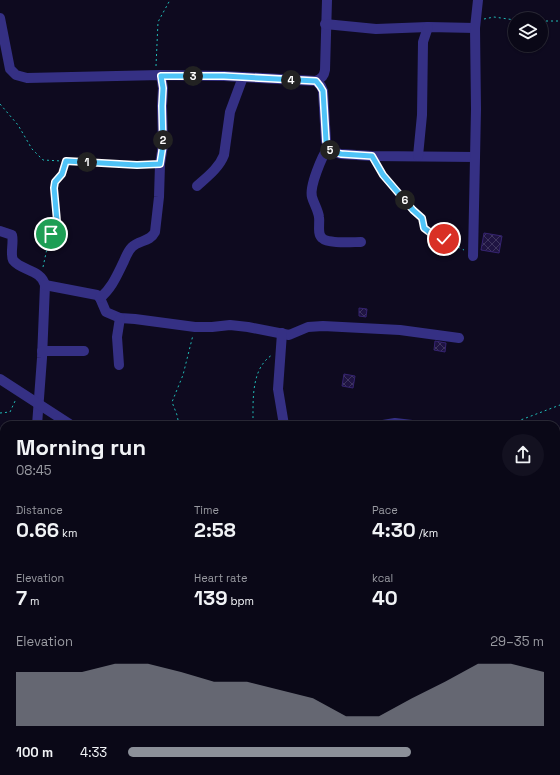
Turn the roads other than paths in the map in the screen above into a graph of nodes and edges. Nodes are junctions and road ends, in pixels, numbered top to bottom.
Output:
1 (327, 0) edge
2 (478, 0) edge
3 (0, 18) edge
4 (325, 24) junction
5 (476, 25) junction
6 (428, 27) junction
7 (4, 54) edge
8 (161, 76) junction
9 (243, 78) junction
10 (316, 81) junction
11 (328, 148) junction
12 (418, 156) junction
13 (475, 157) junction
14 (197, 186) dead end
15 (0, 231) edge
16 (361, 242) dead end
17 (473, 256) road end
18 (43, 281) junction
19 (100, 298) junction
20 (120, 318) junction
21 (282, 334) junction
22 (459, 338) dead end
23 (42, 351) junction
24 (84, 352) dead end
25 (119, 365) dead end
26 (0, 379) edge
27 (39, 405) junction
28 (37, 421) edge
29 (65, 421) edge
30 (283, 421) edge

1 - 4 street
2 - 5 street
3 - 7 street
4 - 6 street
4 - 10 street
5 - 6 street
5 - 13 street
6 - 12 street
7 - 8 street
8 - 9 street
8 - 19 street
9 - 10 street
9 - 14 street
10 - 11 street
11 - 12 street
11 - 16 street
12 - 13 street
13 - 17 street
15 - 18 street
18 - 19 street
18 - 23 street
19 - 20 street
20 - 21 street
20 - 25 street
21 - 22 street
21 - 30 street
23 - 24 street
23 - 27 street
26 - 27 street
27 - 28 street
27 - 29 street

